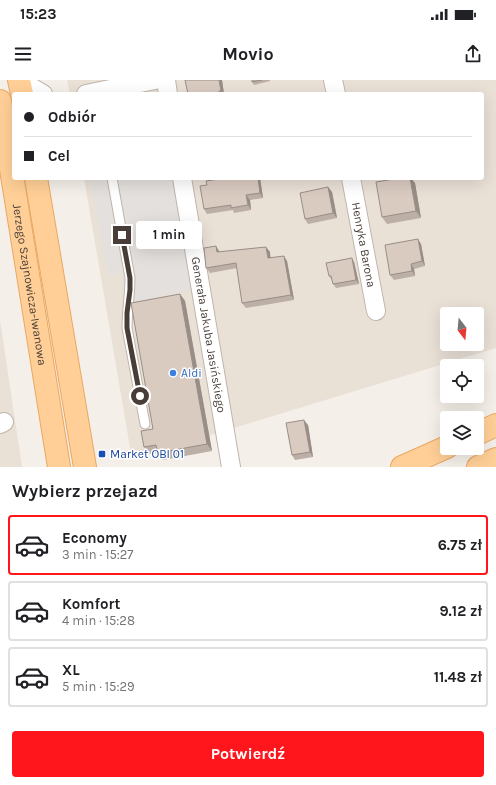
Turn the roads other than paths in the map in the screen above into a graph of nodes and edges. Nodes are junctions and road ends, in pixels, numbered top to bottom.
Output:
1 (19, 80) edge
2 (154, 80) edge
3 (166, 80) edge
4 (333, 80) edge
5 (93, 90) edge
6 (22, 92) edge
7 (40, 92) edge
8 (168, 92) edge
9 (336, 92) edge
10 (0, 102) edge
11 (12, 176) edge
12 (13, 180) edge
13 (36, 180) edge
14 (112, 180) edge
15 (182, 180) edge
16 (352, 180) edge
17 (376, 311) dead end
18 (145, 424) dead end
19 (496, 425) edge
20 (484, 431) edge
21 (440, 450) edge
22 (496, 459) edge
23 (59, 467) edge
24 (85, 467) edge
25 (231, 467) edge
26 (402, 467) edge
27 (478, 467) edge

1 - 6 main road
1 - 7 street
2 - 5 street
3 - 8 street
4 - 9 street
10 - 11 main road, Jerzego Szajnowicza-Iwanowa
12 - 23 main road, Jerzego Szajnowicza-Iwanowa
13 - 24 main road, Jerzego Szajnowicza-Iwanowa
14 - 18 lane
15 - 25 street, Generała Jakuba Jasińskiego
16 - 17 street, Henryka Barona
19 - 20 main road
21 - 26 main road
22 - 27 main road

